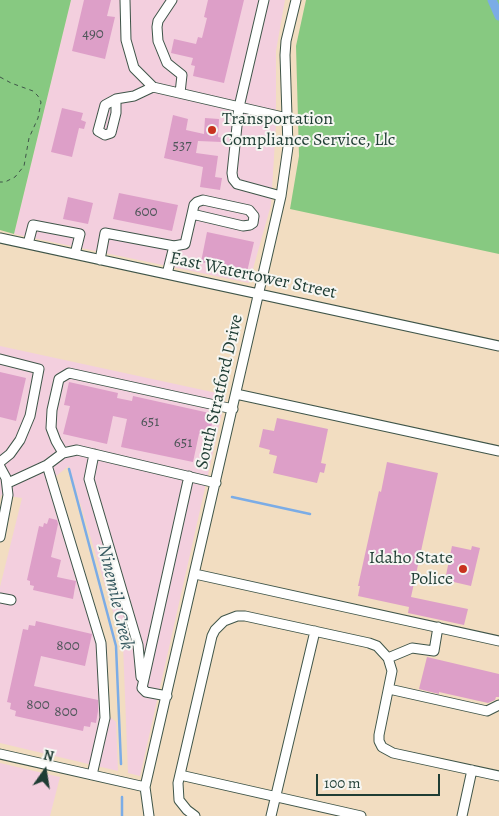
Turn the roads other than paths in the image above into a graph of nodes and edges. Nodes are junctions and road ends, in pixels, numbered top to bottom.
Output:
1 (125, 0) edge
2 (172, 0) edge
3 (264, 0) edge
4 (296, 0) edge
5 (153, 87) junction
6 (180, 93) junction
7 (116, 99) dead end
8 (239, 107) junction
9 (286, 118) junction
10 (281, 196) junction
11 (192, 214) junction
12 (0, 238) edge
13 (28, 244) junction
14 (174, 246) junction
15 (75, 254) junction
16 (100, 260) junction
17 (167, 274) junction
18 (259, 294) junction
19 (499, 346) edge
20 (0, 359) edge
21 (236, 394) junction
22 (233, 409) junction
23 (499, 451) edge
24 (63, 453) junction
25 (94, 454) junction
26 (0, 462) edge
27 (47, 466) junction
28 (0, 467) edge
29 (189, 476) junction
30 (216, 482) junction
31 (8, 483) junction
32 (0, 537) edge
33 (195, 574) junction
34 (0, 598) edge
35 (11, 600) dead end
36 (438, 627) junction
37 (315, 631) junction
38 (499, 640) edge
39 (388, 658) junction
40 (142, 688) junction
41 (389, 689) junction
42 (167, 696) junction
43 (499, 705) edge
44 (0, 754) edge
45 (472, 770) junction
46 (92, 774) junction
47 (180, 775) junction
48 (499, 776) edge
49 (145, 787) junction
50 (276, 798) junction
51 (149, 816) edge
52 (196, 816) edge
53 (271, 816) edge
54 (361, 816) edge
55 (462, 816) edge

1 - 5 street
2 - 6 street
3 - 8 street
4 - 9 street, South Stratford Drive
5 - 6 street
5 - 7 street
6 - 8 street
8 - 9 street
8 - 10 street
9 - 10 street, South Stratford Drive
10 - 18 street, South Stratford Drive
11 - 11 street
11 - 14 street
12 - 13 street, East Watertower Street
13 - 15 street, East Watertower Street
13 - 15 street
14 - 16 street
14 - 17 street
15 - 16 street, East Watertower Street
16 - 17 street, East Watertower Street
17 - 18 street, East Watertower Street
18 - 19 street, East Watertower Street
18 - 21 street, South Stratford Drive
20 - 26 street
21 - 22 street, South Stratford Drive
21 - 23 street
22 - 24 street
22 - 30 street, South Stratford Drive
24 - 25 street
24 - 27 street
25 - 29 street
25 - 40 street
27 - 31 street
27 - 46 street
28 - 31 street
29 - 30 street
29 - 40 street
30 - 33 street, South Stratford Drive
31 - 32 street
33 - 36 street
33 - 42 street, South Stratford Drive
34 - 35 street
36 - 38 street
36 - 39 street
37 - 39 street
37 - 47 street
37 - 50 street
39 - 41 street
40 - 42 street
41 - 43 street
41 - 45 street
42 - 49 street, South Stratford Drive
44 - 46 street
45 - 48 street
45 - 55 street
46 - 49 street
47 - 50 street
47 - 52 street
49 - 51 street
50 - 53 street
50 - 54 street

